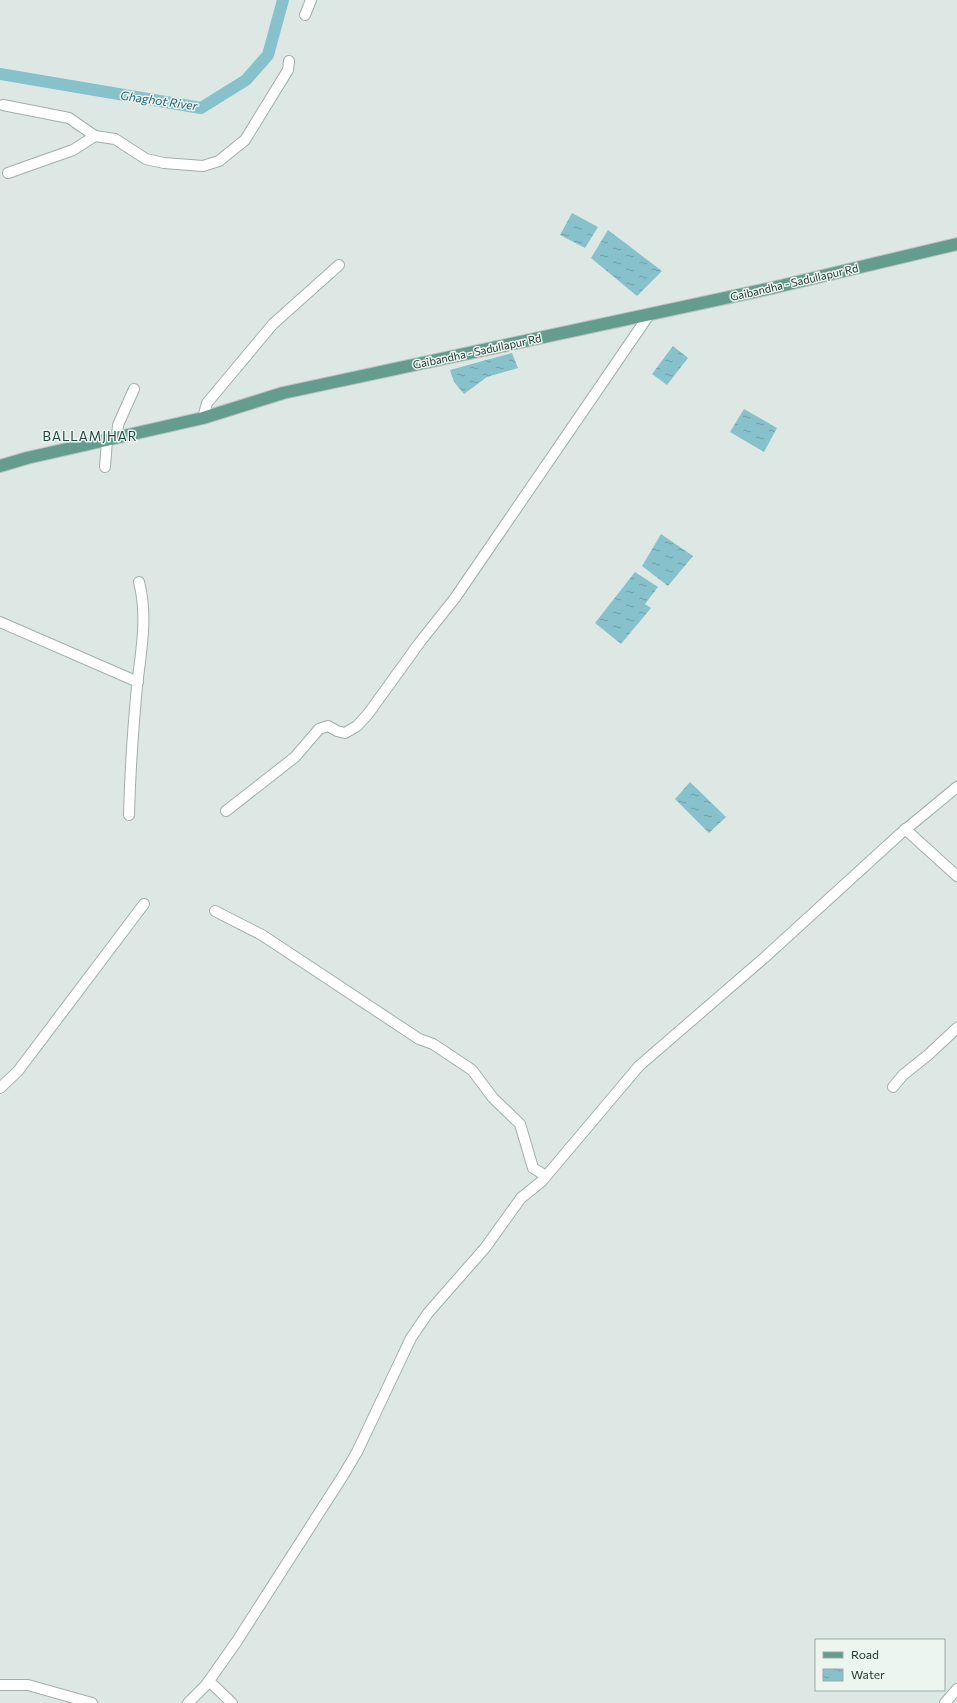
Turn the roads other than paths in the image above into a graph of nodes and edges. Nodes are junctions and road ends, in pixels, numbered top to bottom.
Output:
1 (311, 0) edge
2 (305, 15) dead end
3 (289, 61) dead end
4 (3, 105) dead end
5 (94, 136) junction
6 (8, 173) dead end
7 (957, 244) edge
8 (339, 265) dead end
9 (649, 315) junction
10 (134, 389) dead end
11 (203, 418) junction
12 (112, 439) junction
13 (0, 466) edge
14 (105, 467) dead end
15 (139, 582) dead end
16 (0, 622) edge
17 (138, 682) junction
18 (957, 787) edge
19 (226, 811) dead end
20 (129, 815) dead end
21 (905, 830) junction
22 (957, 876) edge
23 (144, 904) dead end
24 (215, 910) dead end
25 (957, 1028) edge
26 (894, 1087) dead end
27 (0, 1088) edge
28 (546, 1176) junction
29 (209, 1681) junction
30 (0, 1685) edge
31 (957, 1689) edge
32 (92, 1703) edge
33 (188, 1703) edge
34 (232, 1703) edge
35 (945, 1703) edge

1 - 2 street
3 - 5 street
4 - 5 street
5 - 6 street
7 - 9 main road, Gaibandha - Sadullapur Rd
8 - 11 street
9 - 11 main road, Gaibandha - Sadullapur Rd
9 - 19 street
10 - 12 street
11 - 12 main road, Gaibandha - Sadullapur Rd
12 - 13 main road, Gaibandha - Sadullapur Rd
12 - 14 street
15 - 17 street
16 - 17 street
17 - 20 street
18 - 21 street
21 - 22 street
21 - 28 street
23 - 27 street
24 - 28 street
25 - 26 street
28 - 29 street
29 - 33 street
29 - 34 street
30 - 32 street
31 - 35 street

